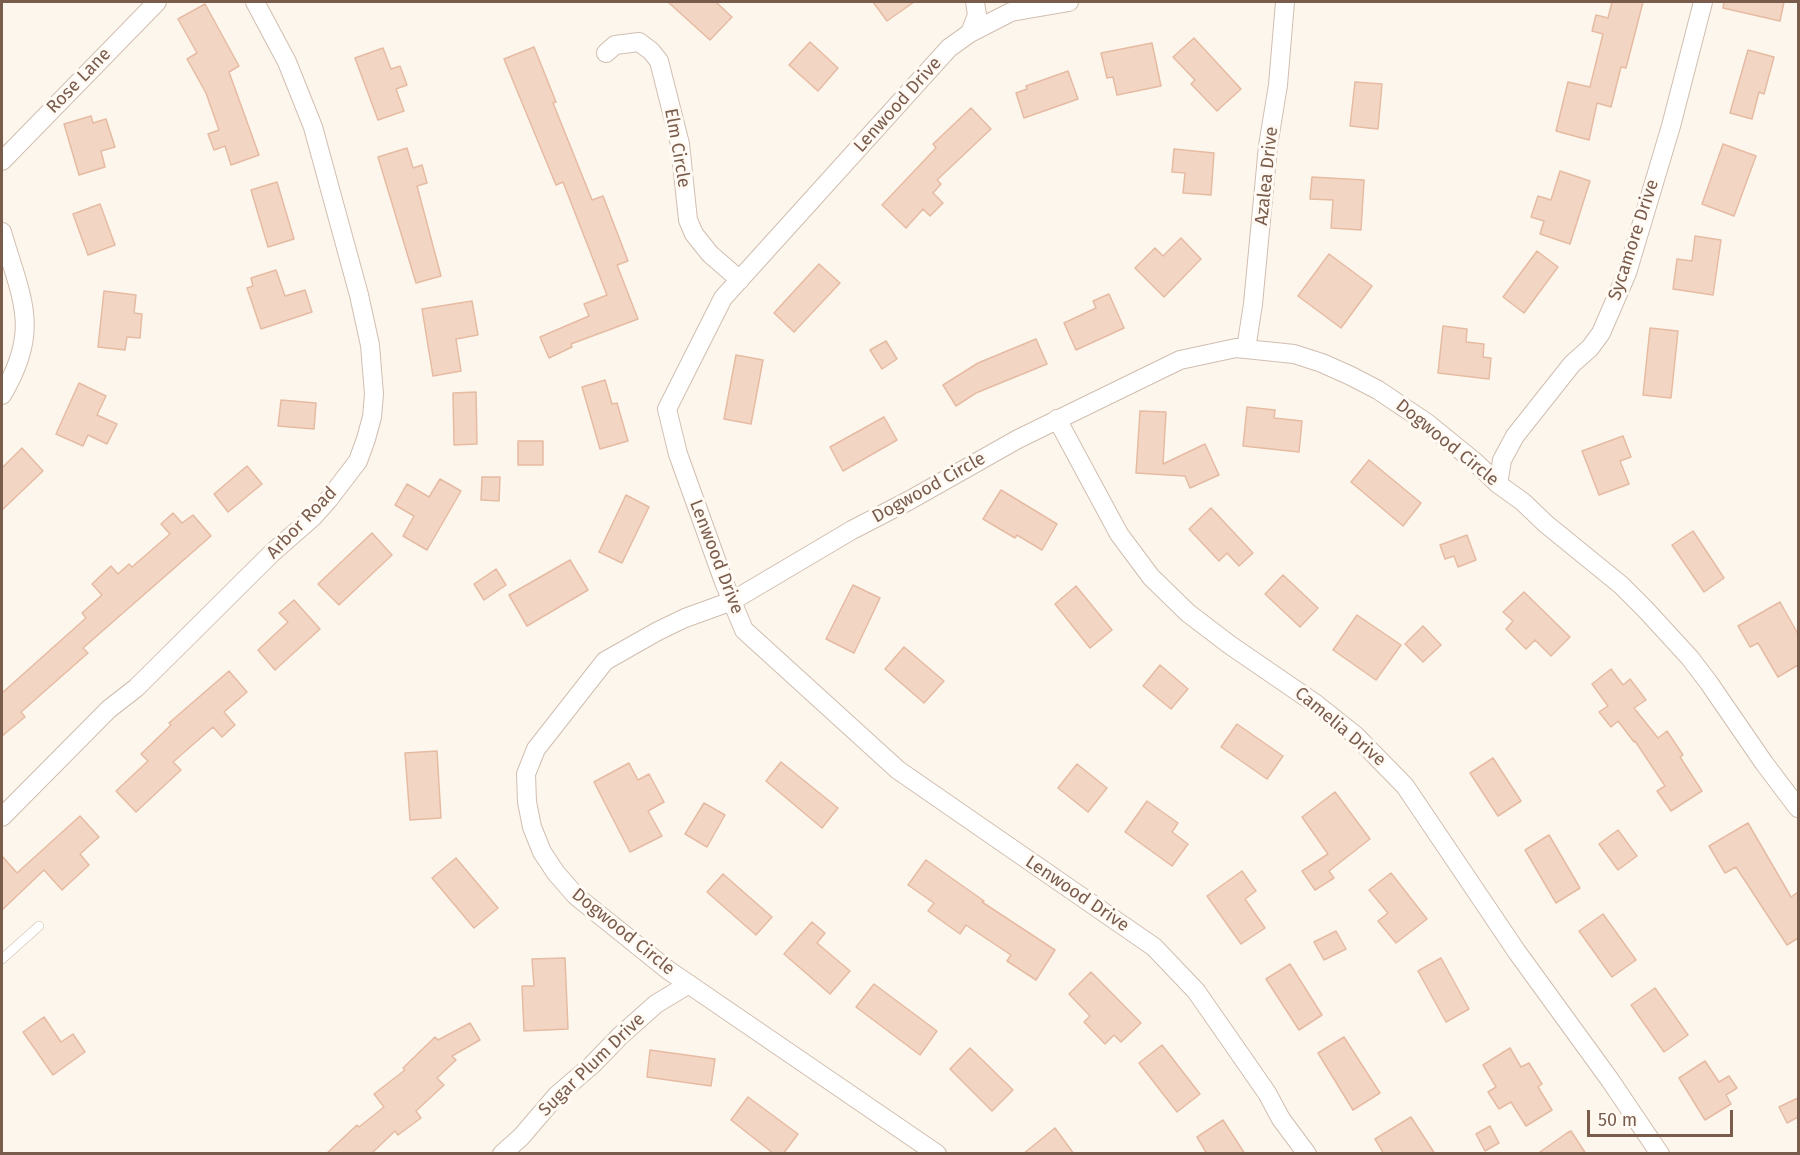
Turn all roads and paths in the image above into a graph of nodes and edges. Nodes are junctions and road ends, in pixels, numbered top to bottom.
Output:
1 (157, 2) edge
2 (255, 2) edge
3 (975, 2) edge
4 (1069, 2) edge
5 (1267, 2) edge
6 (1284, 2) edge
7 (1703, 2) edge
8 (970, 33) junction
9 (606, 53) dead end
10 (2, 161) edge
11 (2, 232) edge
12 (740, 280) junction
13 (1245, 349) junction
14 (2, 395) edge
15 (1057, 419) junction
16 (1498, 484) junction
17 (732, 601) junction
18 (1798, 808) edge
19 (2, 818) edge
20 (39, 926) dead end
21 (2, 959) edge
22 (689, 984) junction
23 (523, 1145) edge
24 (502, 1154) edge
25 (938, 1154) edge
26 (1307, 1154) edge
27 (1659, 1154) edge

1 - 10 street, Rose Lane
2 - 19 street, Arbor Road
3 - 8 street
4 - 8 street, Lenwood Drive
5 - 6 street
6 - 13 street, Azalea Drive
7 - 16 street, Sycamore Drive
8 - 12 street, Lenwood Drive
9 - 12 street, Elm Circle
11 - 14 street
12 - 17 street, Lenwood Drive
13 - 15 street, Dogwood Circle
13 - 16 street, Dogwood Circle
15 - 17 street, Dogwood Circle
15 - 27 street, Camelia Drive
16 - 18 street, Dogwood Circle
17 - 22 street, Dogwood Circle
17 - 26 street, Lenwood Drive
20 - 21 lane
22 - 23 street, Sugar Plum Drive
22 - 25 street, Dogwood Circle
23 - 24 street, Sugar Plum Drive

